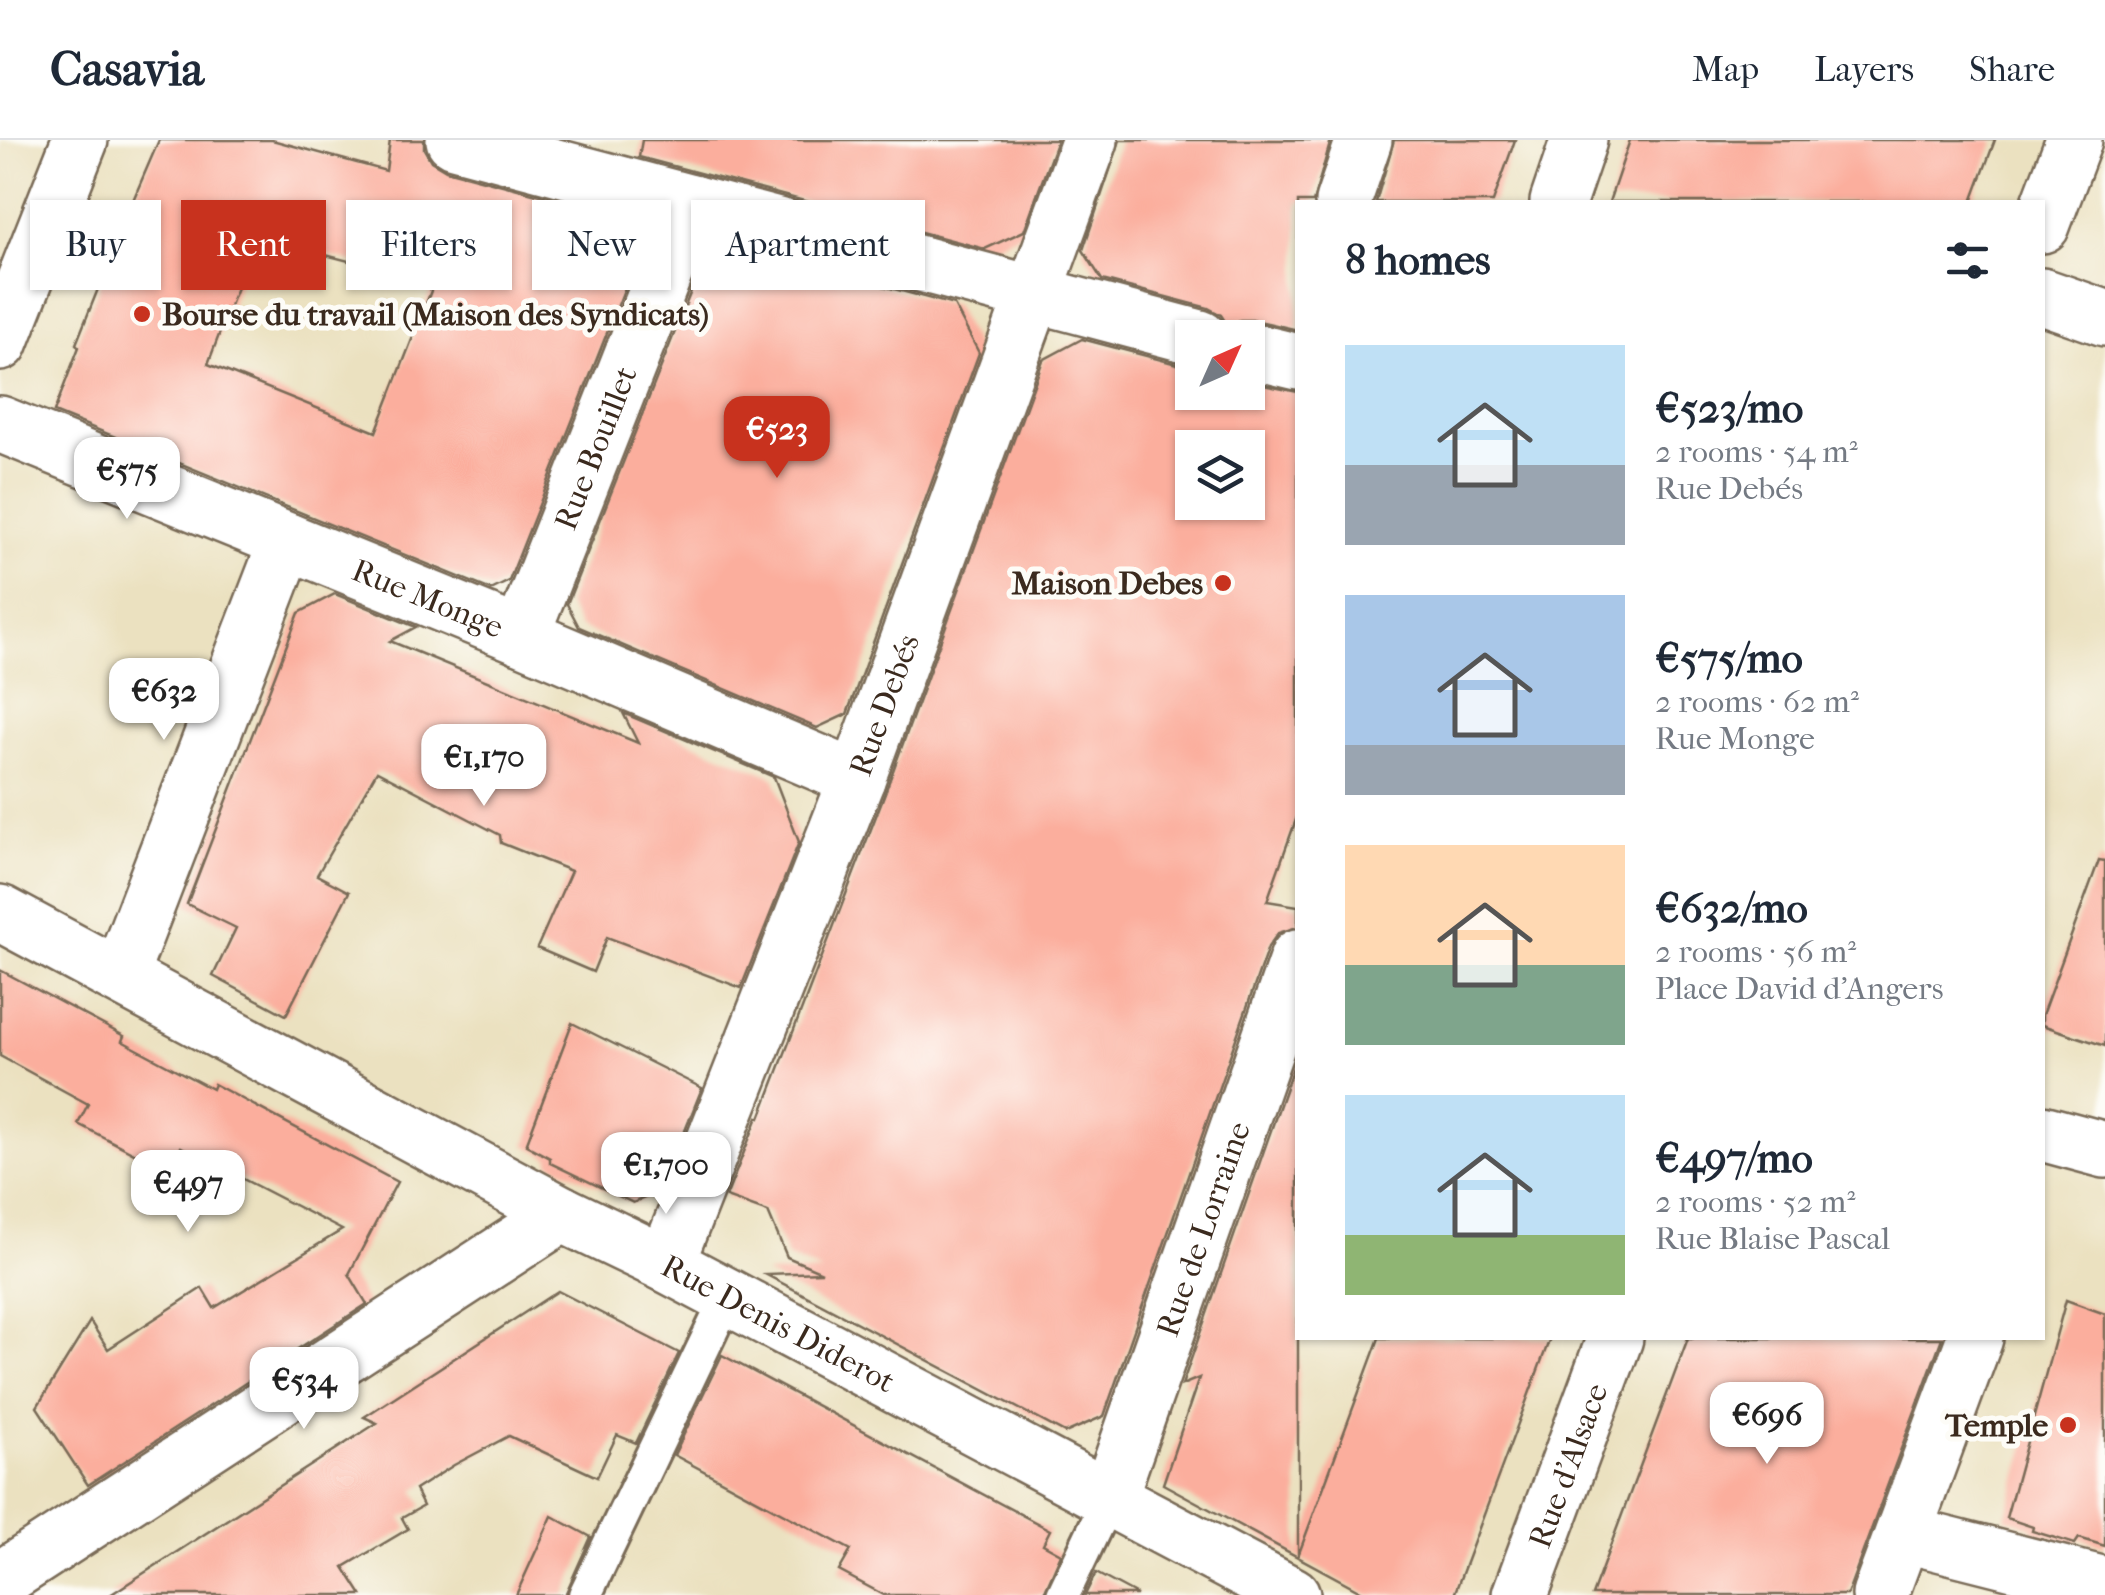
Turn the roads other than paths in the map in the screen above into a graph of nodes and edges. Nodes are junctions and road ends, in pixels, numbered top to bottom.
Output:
1 (80, 140) edge
2 (454, 140) edge
3 (1090, 140) edge
4 (1364, 140) edge
5 (1578, 140) edge
6 (2074, 140) edge
7 (1344, 200) edge
8 (1559, 200) edge
9 (691, 203) edge
10 (691, 206) edge
11 (2045, 218) edge
12 (925, 266) edge
13 (1035, 296) junction
14 (2045, 297) edge
15 (2105, 318) edge
16 (1175, 332) edge
17 (0, 343) edge
18 (0, 424) edge
19 (287, 541) junction
20 (521, 636) junction
21 (857, 779) junction
22 (0, 912) edge
23 (1295, 966) edge
24 (120, 975) junction
25 (2045, 1140) edge
26 (2105, 1150) edge
27 (562, 1214) junction
28 (666, 1264) junction
29 (727, 1298) junction
30 (1614, 1340) edge
31 (1974, 1340) edge
32 (1109, 1498) junction
33 (1902, 1534) junction
34 (0, 1580) edge
35 (2105, 1585) edge
36 (585, 1595) edge
37 (1064, 1595) edge
38 (1292, 1595) edge
39 (1520, 1595) edge
40 (1880, 1595) edge

1 - 17 street
2 - 9 street
3 - 13 street, Rue Debés
4 - 7 street
5 - 8 street
6 - 11 street
10 - 20 street, Rue Bouillet
12 - 13 street
13 - 16 street
13 - 21 street, Rue Debés
14 - 15 street
18 - 19 street, Rue Monge
19 - 20 street, Rue Monge
19 - 24 street
20 - 21 street, Rue Monge
21 - 28 street, Rue Debés
22 - 24 street, Rue Denis Diderot
23 - 32 street, Rue de Lorraine
24 - 27 street, Rue Denis Diderot
25 - 26 street
27 - 28 street, Rue Denis Diderot
27 - 34 street
28 - 29 street, Rue Denis Diderot
29 - 32 street, Rue Denis Diderot
29 - 36 lane
30 - 39 street, Rue d'Alsace
31 - 33 street
32 - 37 lane
32 - 38 street, Rue Denis Diderot
33 - 35 street
33 - 40 street

